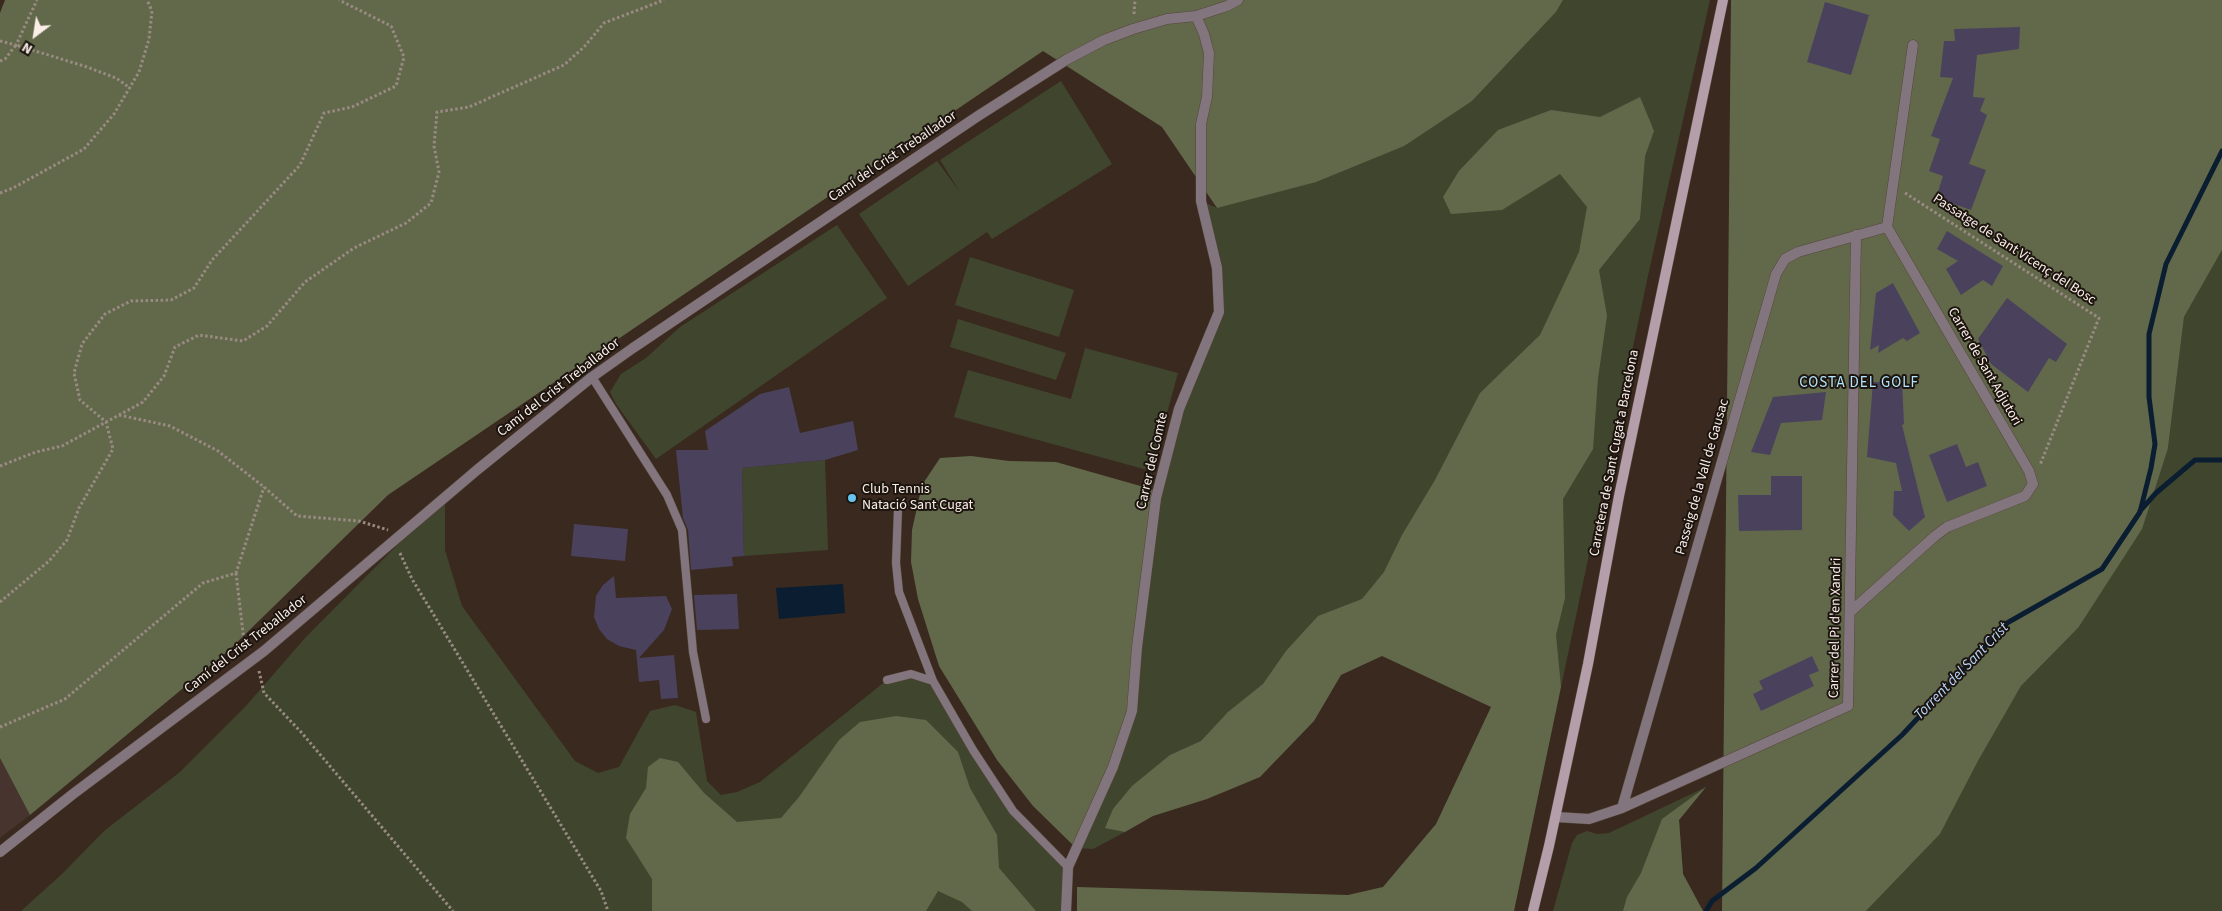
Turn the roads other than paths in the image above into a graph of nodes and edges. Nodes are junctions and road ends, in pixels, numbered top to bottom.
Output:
1 (1238, 0) edge
2 (1723, 0) edge
3 (1196, 16) junction
4 (1913, 45) dead end
5 (1887, 227) junction
6 (1856, 235) junction
7 (592, 377) junction
8 (898, 509) dead end
9 (1850, 612) junction
10 (887, 680) dead end
11 (933, 681) junction
12 (706, 719) dead end
13 (1622, 808) junction
14 (1556, 817) junction
15 (0, 852) edge
16 (1068, 867) junction
17 (1066, 911) edge
18 (1533, 911) edge

1 - 3 street, Camí del Crist Treballador
2 - 14 main road, Carretera de Sant Cugat a Barcelona
3 - 7 street, Camí del Crist Treballador
3 - 16 street, Carrer del Comte
4 - 5 street
5 - 6 street, Passeig de la Vall de Gausac
5 - 9 street, Carrer de Sant Adjutori
6 - 9 street, Carrer del Pi d'en Xandri
6 - 13 street, Passeig de la Vall de Gausac
7 - 12 lane
7 - 15 street, Camí del Crist Treballador
8 - 11 lane
9 - 13 street, Carrer del Pi d'en Xandri
10 - 11 lane
11 - 16 lane
13 - 14 street, Carrer del Pi d'en Xandri
14 - 18 main road, Carretera de Sant Cugat a Barcelona
16 - 17 street, Carrer del Comte

